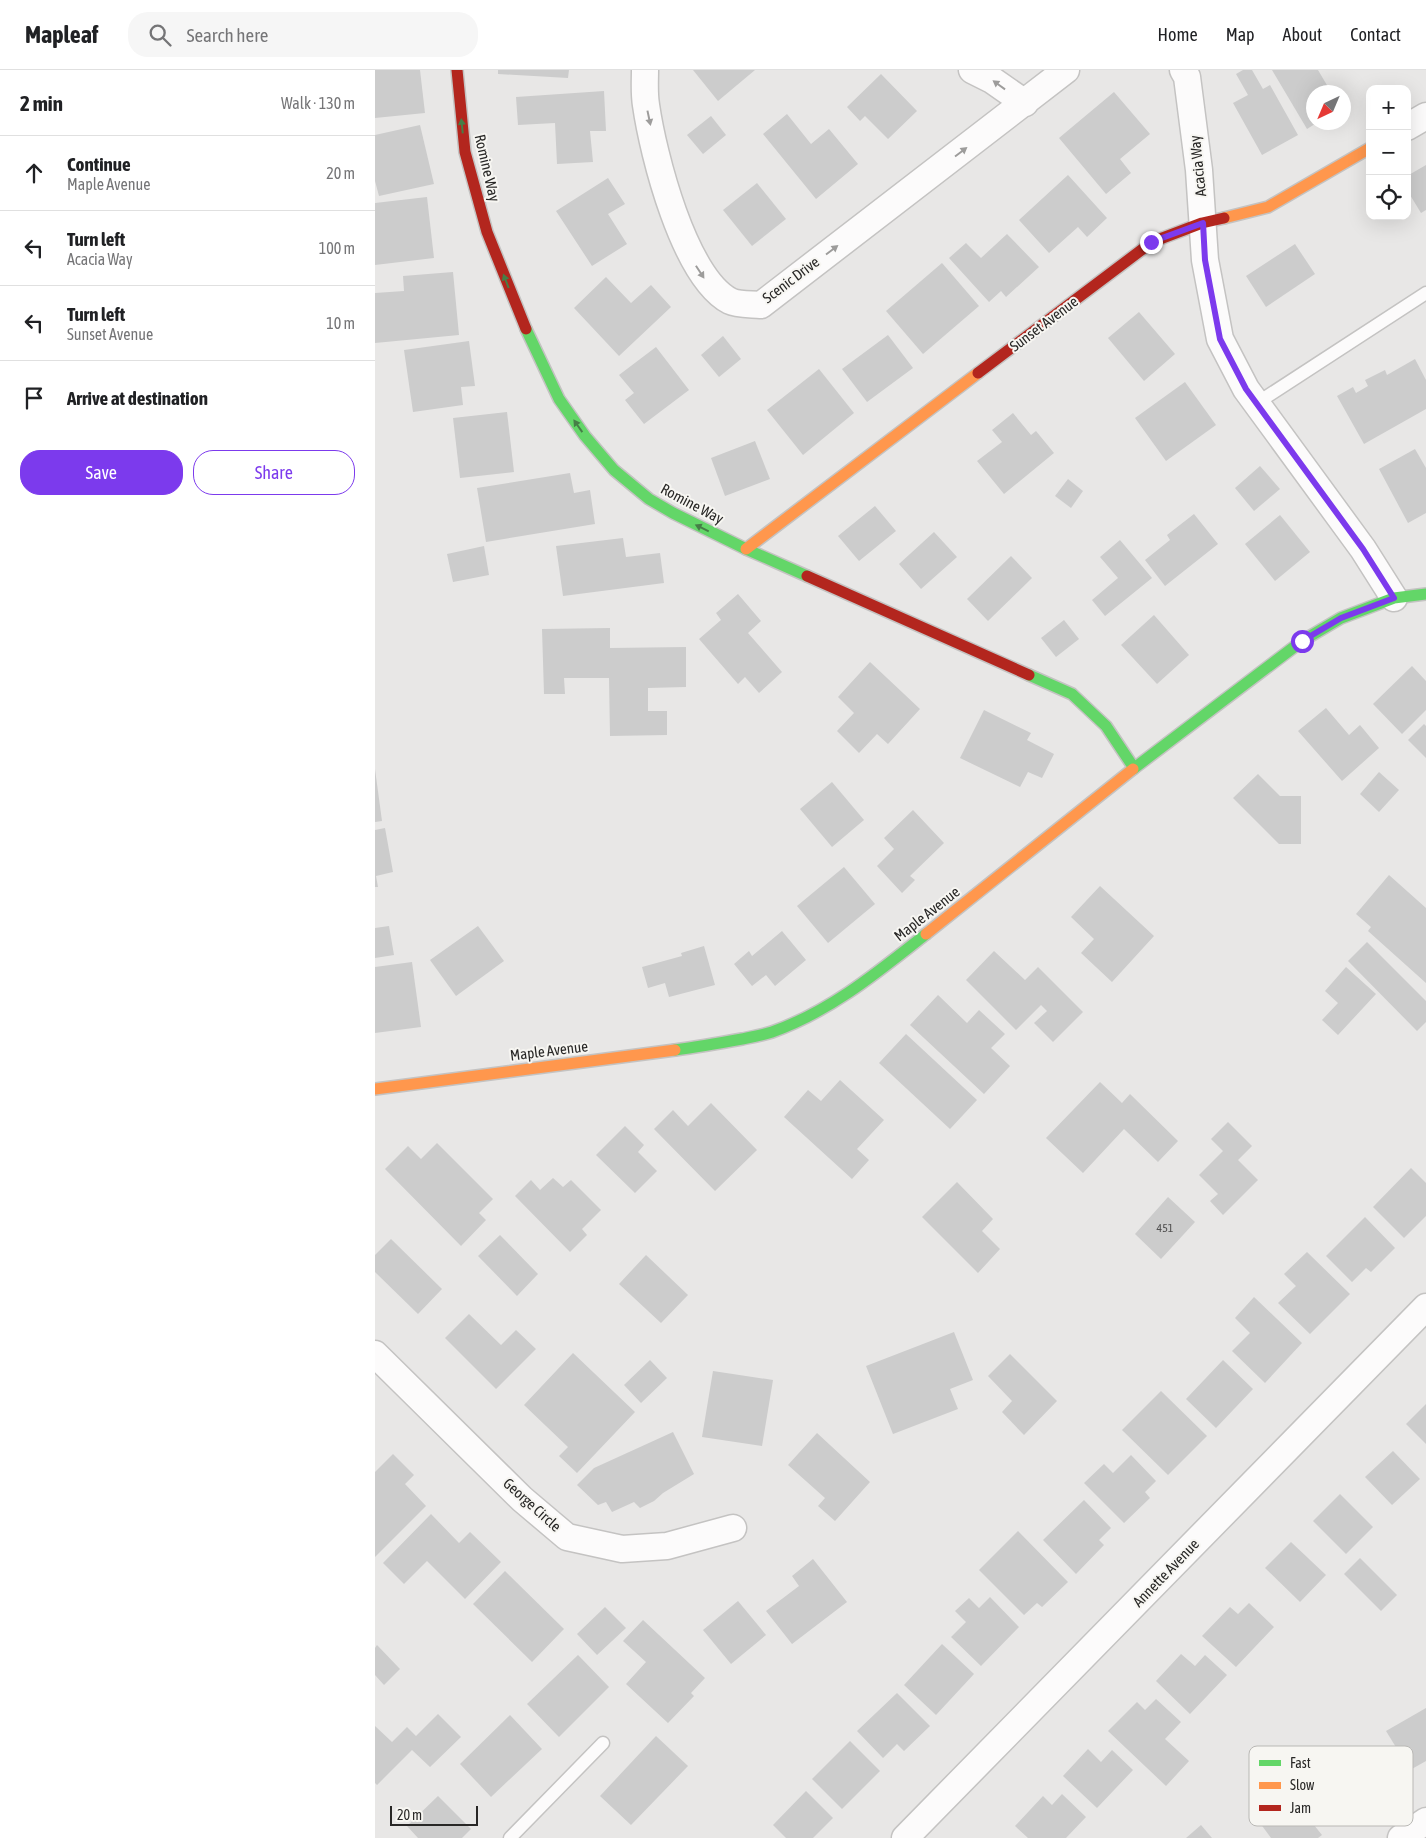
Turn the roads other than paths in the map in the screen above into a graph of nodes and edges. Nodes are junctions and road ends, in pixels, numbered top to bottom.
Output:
1 (457, 70) edge
2 (645, 70) edge
3 (972, 70) edge
4 (1066, 70) edge
5 (1183, 70) edge
6 (1025, 103) junction
7 (1426, 116) edge
8 (1411, 125) edge
9 (1366, 150) edge
10 (1203, 223) junction
11 (1426, 293) edge
12 (1257, 403) junction
13 (746, 549) junction
14 (1426, 594) edge
15 (1394, 598) junction
16 (1134, 768) junction
17 (375, 1089) edge
18 (1426, 1307) edge
19 (375, 1354) edge
20 (733, 1528) dead end
21 (603, 1743) dead end
22 (1426, 1820) edge
23 (510, 1838) edge
24 (905, 1838) edge
25 (1401, 1838) edge

13 -> 1 street, Romine Way
2 -> 6 street, Scenic Drive
6 -> 3 street
4 - 6 street, Scenic Drive
5 - 10 street, Acacia Way
7 - 8 street
9 - 10 street, Sunset Avenue
10 - 12 street, Acacia Way
10 - 13 street, Sunset Avenue
11 - 12 lane
12 - 15 street, Acacia Way
13 - 16 street, Romine Way
14 - 15 street, Maple Avenue
15 - 16 street, Maple Avenue
16 - 17 street, Maple Avenue
18 - 24 street, Annette Avenue
19 - 20 street, George Circle
21 - 23 lane
22 - 25 street

